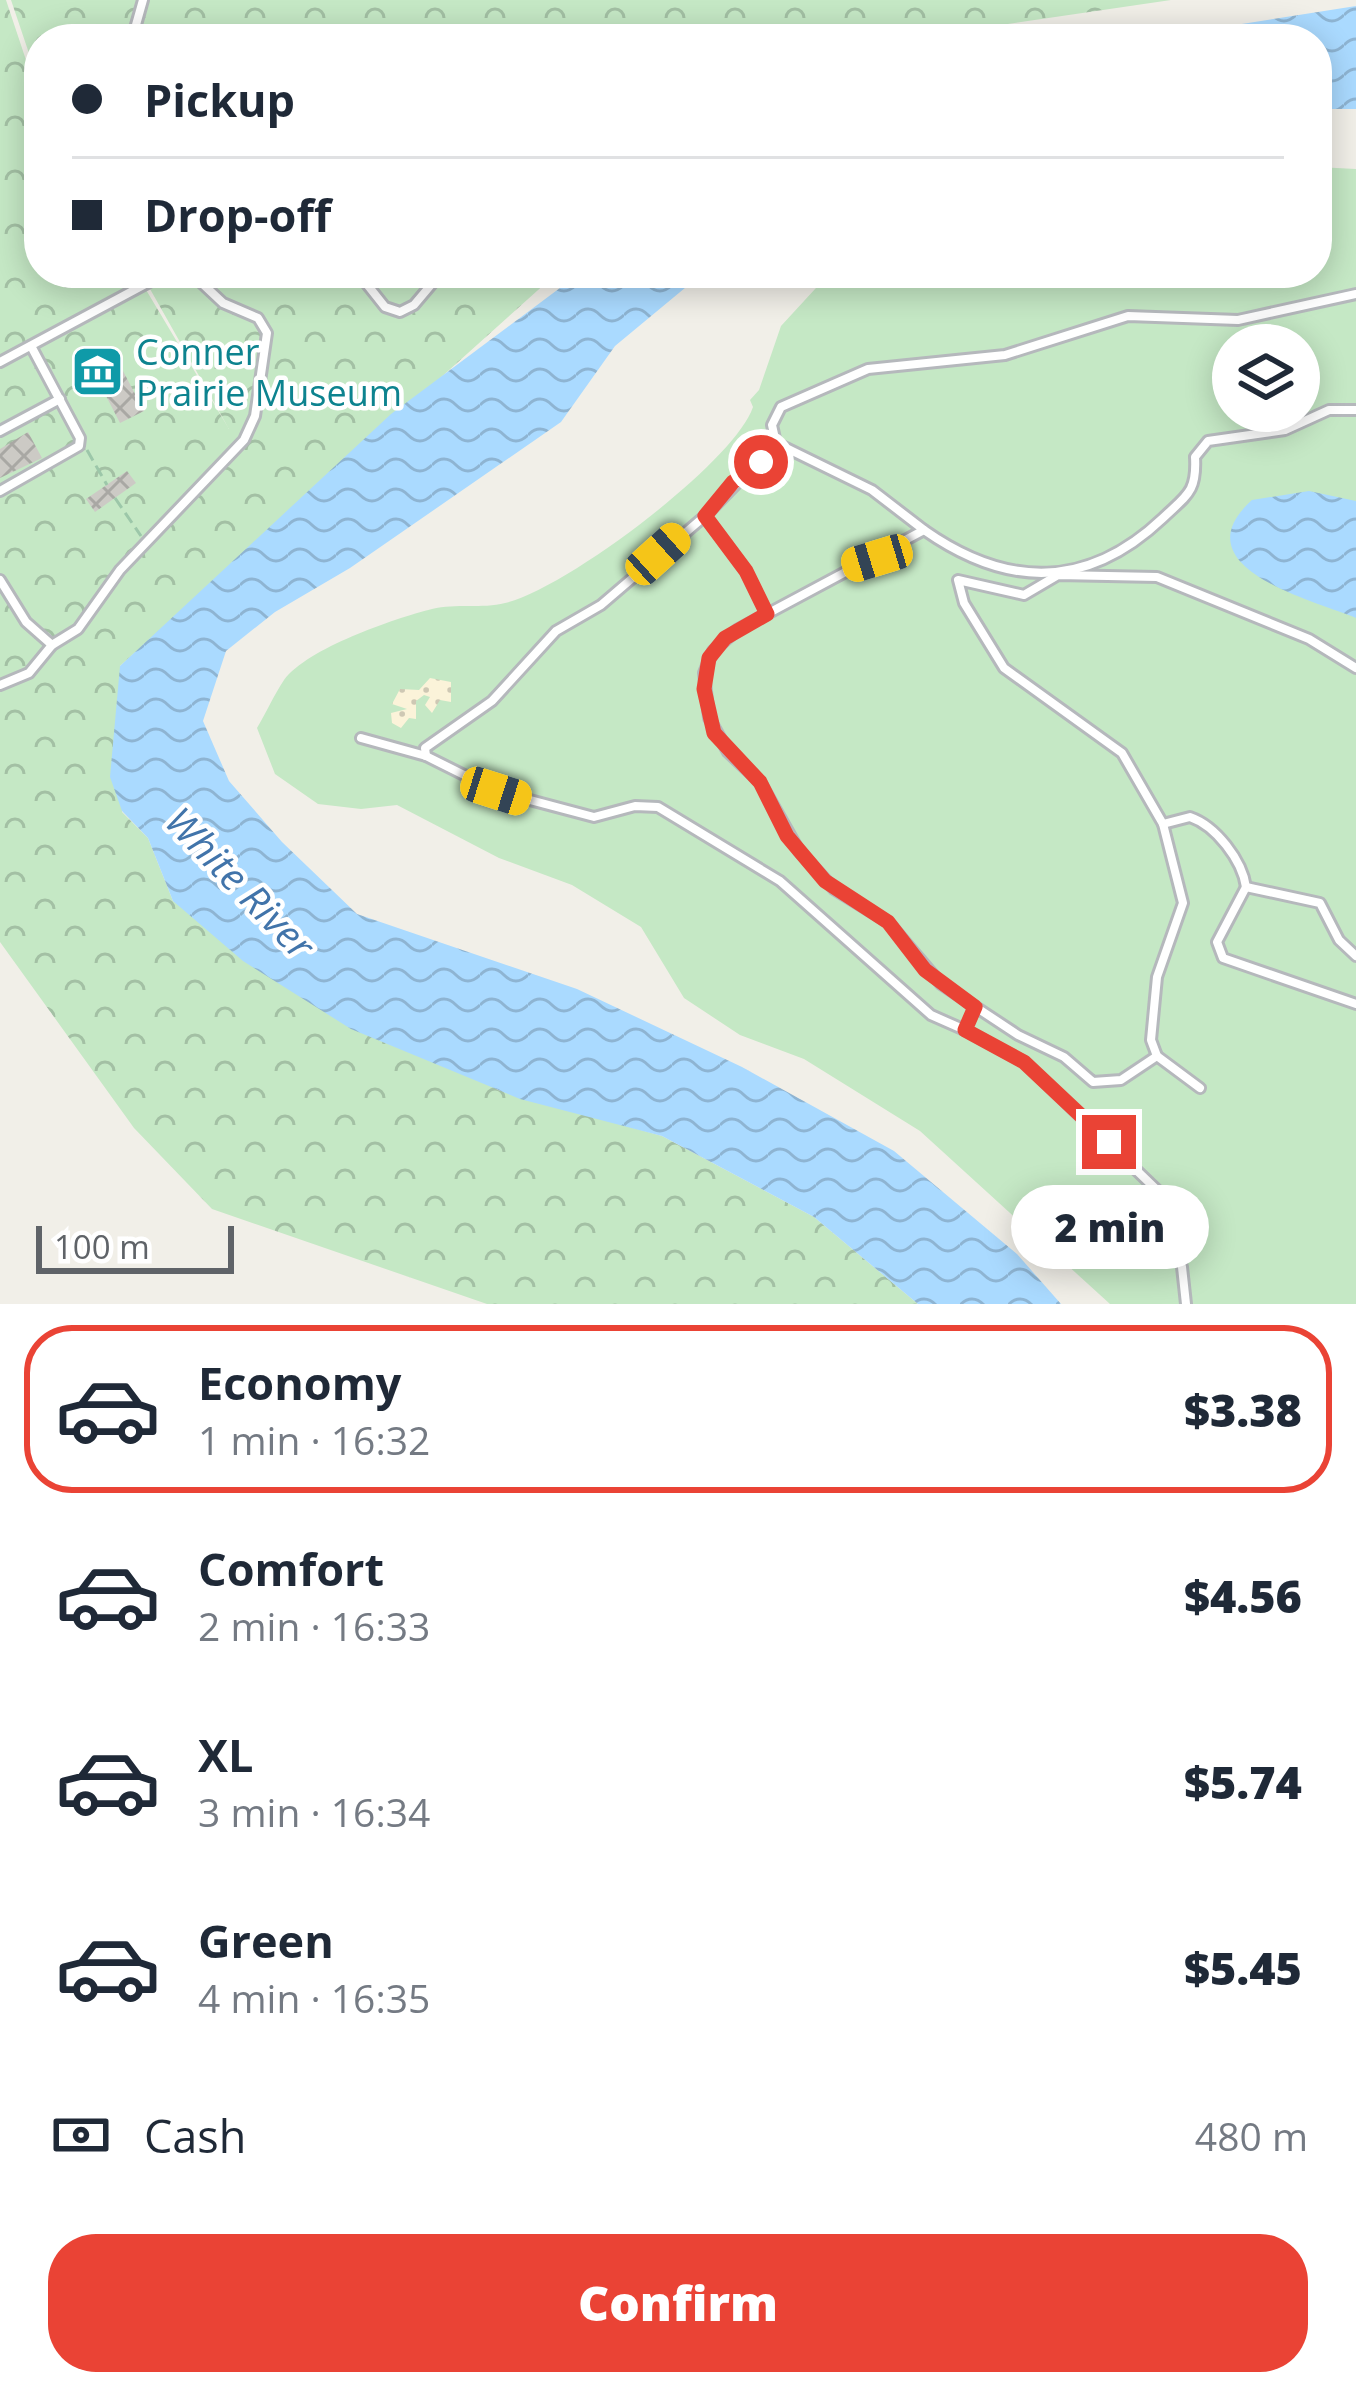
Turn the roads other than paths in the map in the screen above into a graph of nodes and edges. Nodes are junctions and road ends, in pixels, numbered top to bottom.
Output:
1 (138, 288) edge
2 (205, 288) edge
3 (370, 288) edge
4 (428, 288) edge
5 (1356, 295) edge
6 (31, 346) junction
7 (0, 362) edge
8 (61, 399) junction
9 (1356, 410) edge
10 (0, 431) edge
11 (776, 443) junction
12 (0, 490) edge
13 (705, 516) junction
14 (924, 530) junction
15 (1058, 575) junction
16 (0, 580) edge
17 (767, 614) junction
18 (52, 645) junction
19 (1356, 668) edge
20 (0, 685) edge
21 (361, 738) dead end
22 (426, 756) junction
23 (1163, 824) junction
24 (1246, 887) junction
25 (1356, 956) edge
26 (1356, 1004) edge
27 (975, 1007) junction
28 (965, 1030) junction
29 (1157, 1056) junction
30 (1200, 1088) dead end
31 (1186, 1304) edge

1 - 6 lane
2 - 18 lane
3 - 4 lane
5 - 11 lane
6 - 7 lane
6 - 8 lane
8 - 10 lane
8 - 12 lane
9 - 15 lane
11 - 13 lane
11 - 14 lane
13 - 17 lane
13 - 22 lane
14 - 15 lane
14 - 17 lane
15 - 19 lane
15 - 23 lane
16 - 18 lane
17 - 27 lane
18 - 20 lane
21 - 22 lane
22 - 28 lane
23 - 24 lane
23 - 29 lane
24 - 25 lane
24 - 26 lane
27 - 28 lane
27 - 29 lane
28 - 31 lane
29 - 30 lane

